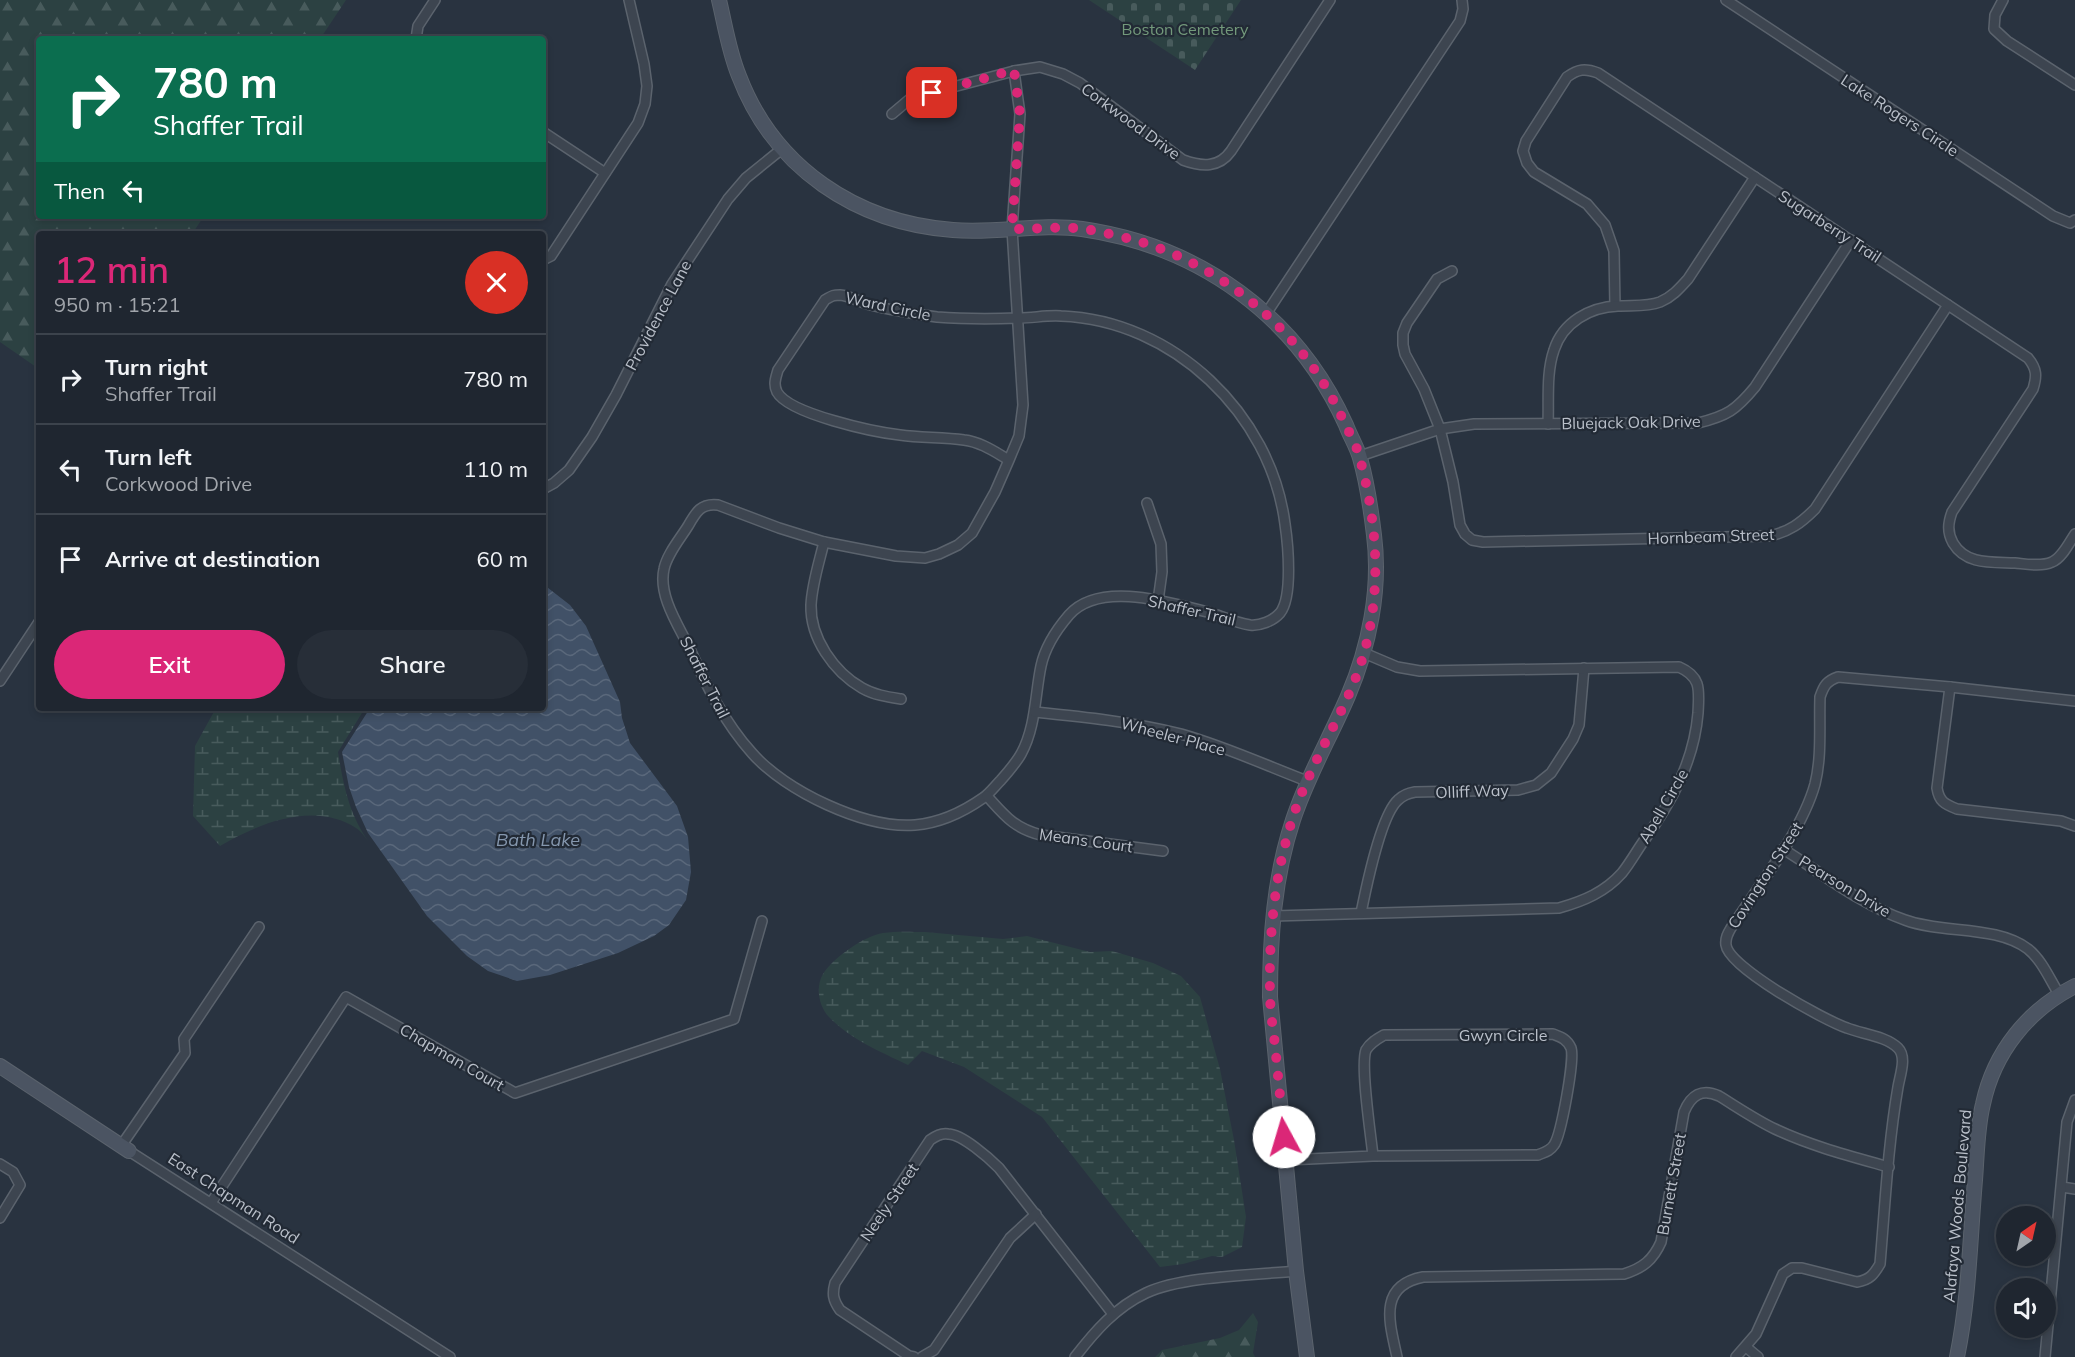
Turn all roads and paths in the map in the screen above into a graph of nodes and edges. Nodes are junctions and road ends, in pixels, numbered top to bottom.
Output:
1 (435, 0) edge
2 (629, 0) edge
3 (719, 0) edge
4 (1330, 0) edge
5 (1462, 0) edge
6 (1726, 0) edge
7 (2002, 0) edge
8 (416, 36) edge
9 (1014, 70) junction
10 (2075, 85) edge
11 (892, 114) dead end
12 (546, 134) edge
13 (783, 148) junction
14 (605, 173) junction
15 (1755, 177) junction
16 (2075, 220) edge
17 (1012, 229) junction
18 (1851, 240) junction
19 (546, 258) edge
20 (1452, 271) dead end
21 (1948, 305) junction
22 (1615, 306) junction
23 (1266, 314) junction
24 (1018, 318) junction
25 (1548, 424) junction
26 (1440, 429) junction
27 (1360, 456) junction
28 (1010, 460) junction
29 (546, 487) edge
30 (1147, 503) dead end
31 (2075, 534) edge
32 (824, 542) junction
33 (1158, 601) junction
34 (36, 627) edge
35 (1364, 653) junction
36 (1584, 668) junction
37 (0, 681) edge
38 (1950, 687) junction
39 (902, 699) dead end
40 (2075, 701) edge
41 (1035, 712) junction
42 (1307, 781) junction
43 (987, 796) junction
44 (2075, 826) edge
45 (1783, 849) junction
46 (1163, 851) dead end
47 (1360, 913) junction
48 (1273, 916) junction
49 (762, 921) dead end
50 (259, 927) dead end
51 (2075, 986) edge
52 (2059, 994) junction
53 (0, 1066) edge
54 (2075, 1100) edge
55 (125, 1148) junction
56 (1373, 1156) junction
57 (1287, 1160) junction
58 (0, 1164) edge
59 (1889, 1167) junction
60 (2062, 1187) junction
61 (2075, 1189) edge
62 (211, 1203) junction
63 (1036, 1214) junction
64 (0, 1218) edge
65 (1296, 1271) junction
66 (1113, 1314) junction
67 (1746, 1347) junction
68 (450, 1357) edge
69 (914, 1357) edge
70 (922, 1357) edge
71 (1075, 1357) edge
72 (1307, 1357) edge
73 (1397, 1357) edge
74 (1736, 1357) edge
75 (1758, 1357) edge
76 (1957, 1357) edge
77 (2045, 1357) edge

1 - 8 street
2 - 14 street
3 - 13 street
4 - 9 street, Corkwood Drive
5 - 23 street
6 - 16 street, Lake Rogers Circle
7 - 10 street
9 - 11 street, Corkwood Drive
9 - 17 street, Shaffer Trail
12 - 14 street
13 - 17 street
13 - 29 street, Providence Lane
14 - 19 street
15 - 18 street, Sugarberry Trail
15 - 22 street
15 - 22 street, Sugarberry Trail
17 - 23 street
17 - 24 street, Shaffer Trail
18 - 21 street, Sugarberry Trail
18 - 25 street, Bluejack Oak Drive
20 - 26 street
21 - 26 street, Hornbeam Street
21 - 31 street, Sugarberry Trail
22 - 25 street
23 - 27 street
24 - 28 street, Shaffer Trail
24 - 28 street, Ward Circle
24 - 33 street, Shaffer Trail
25 - 26 street, Bluejack Oak Drive
26 - 27 street, Bluejack Oak Drive
27 - 35 street
28 - 32 street, Shaffer Trail
30 - 33 street
32 - 39 street
32 - 43 street, Shaffer Trail
33 - 41 street, Shaffer Trail
34 - 37 street
35 - 36 street, Abell Circle
35 - 42 street
36 - 47 street, Olliff Way
36 - 47 street, Abell Circle
38 - 40 street, Covington Street
38 - 44 street
38 - 45 street, Covington Street
41 - 42 street, Wheeler Place
41 - 43 street, Shaffer Trail
42 - 48 street
43 - 46 street, Means Court
45 - 52 street, Pearson Drive
45 - 59 street, Covington Street
47 - 48 street, Abell Circle
48 - 57 street
49 - 62 street, Chapman Court
50 - 55 street
51 - 52 street, Alafaya Woods Boulevard
52 - 76 street, Alafaya Woods Boulevard
53 - 55 street, East Chapman Road
54 - 60 street
55 - 62 street, East Chapman Road
56 - 56 street, Gwyn Circle
56 - 57 street, Gwyn Circle
57 - 65 street
58 - 64 street
59 - 67 street, Covington Street
59 - 73 street, Burnett Street
60 - 61 street
60 - 77 street
62 - 68 street, East Chapman Road
63 - 66 street, Neely Street
63 - 69 street, Neely Street
63 - 70 street
65 - 66 street
65 - 72 street
66 - 71 street
67 - 74 street, Covington Street
67 - 75 street

